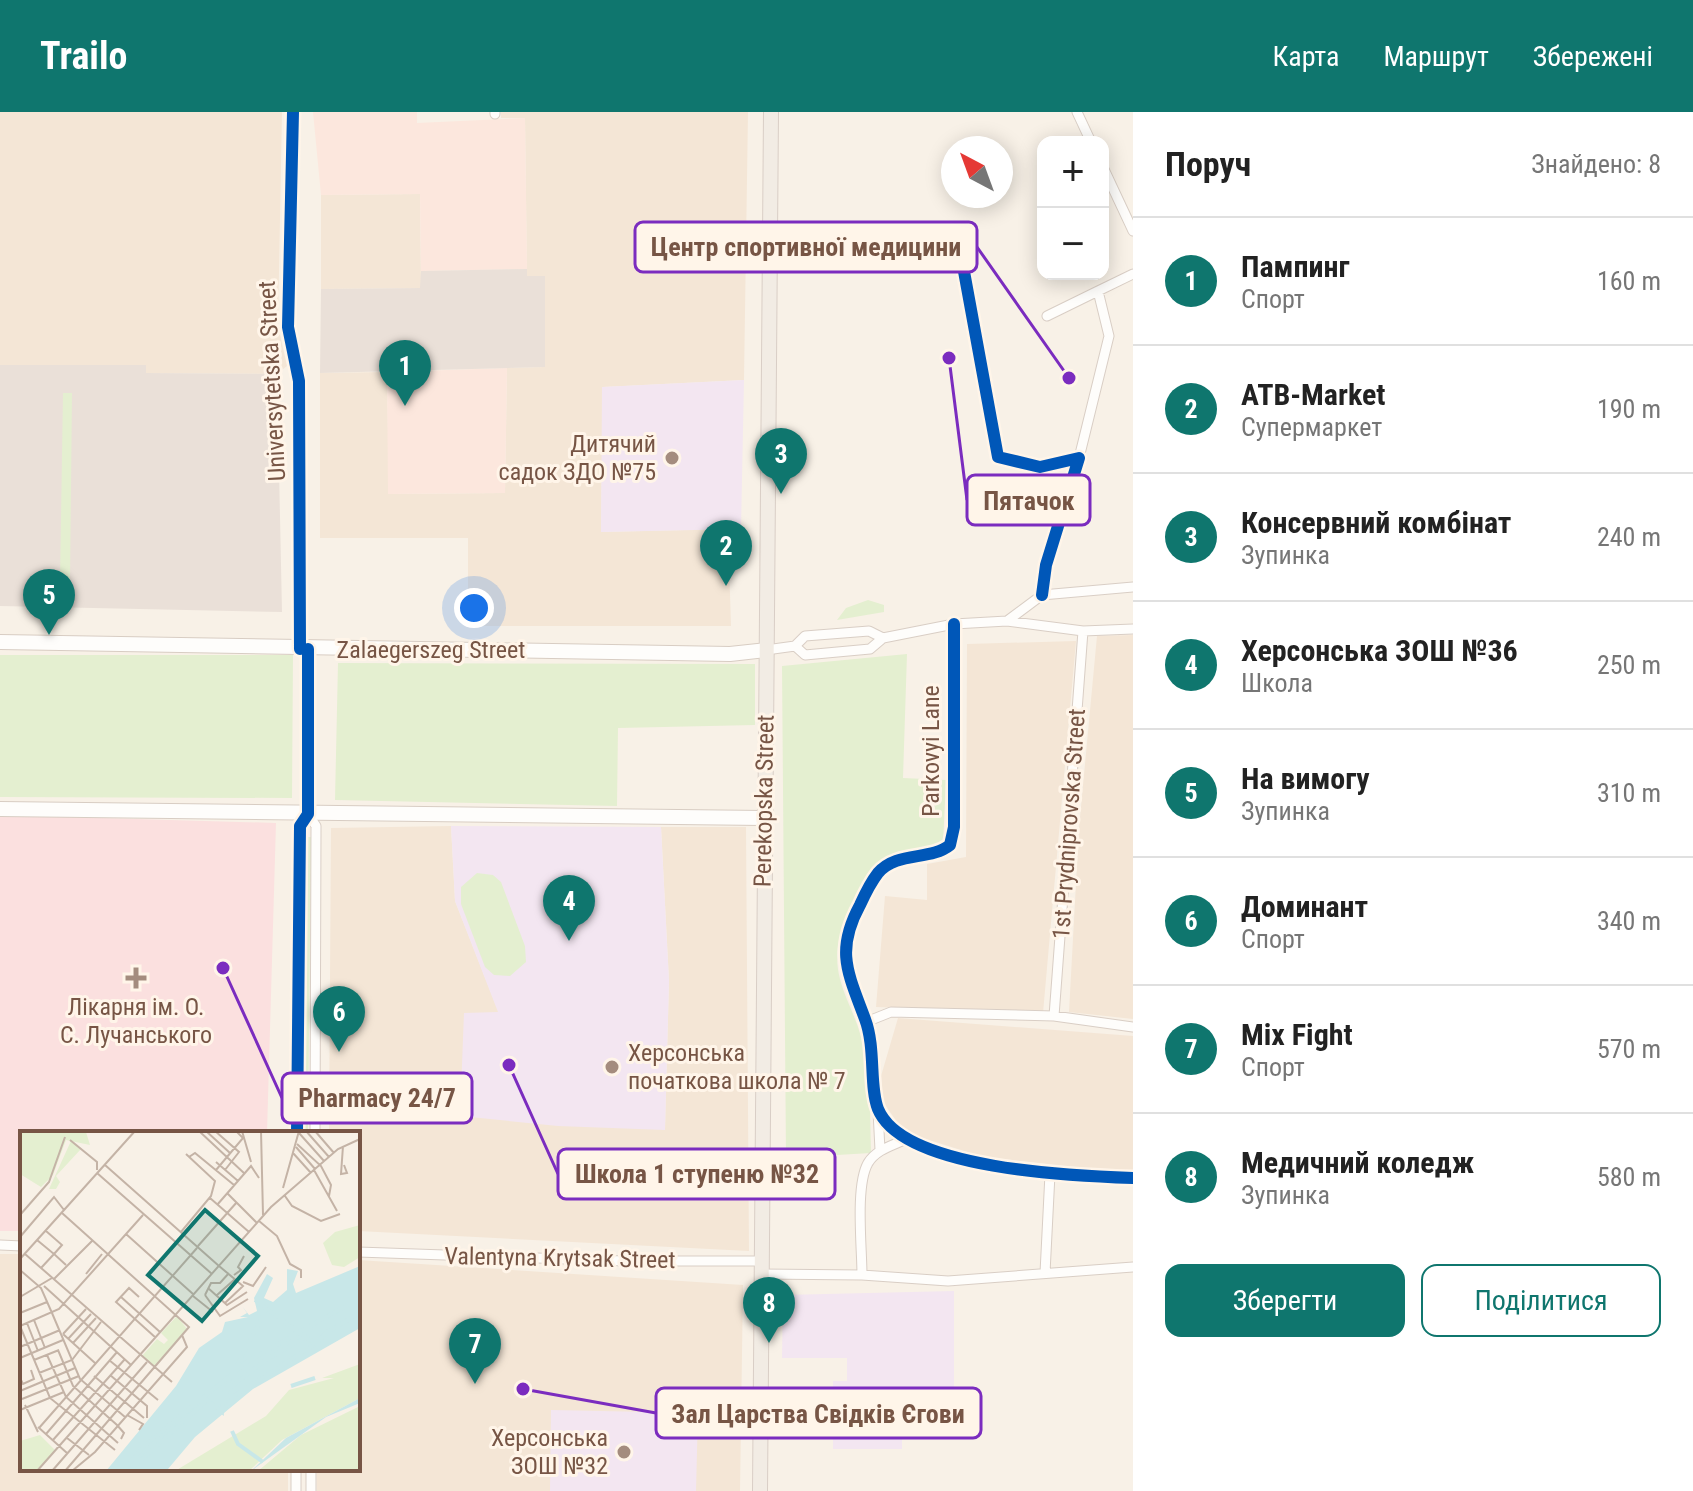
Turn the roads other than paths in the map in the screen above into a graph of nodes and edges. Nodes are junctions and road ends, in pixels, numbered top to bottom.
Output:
1 (293, 112) edge
2 (771, 112) edge
3 (1077, 112) edge
4 (1088, 136) edge
5 (1109, 180) edge
6 (1133, 231) edge
7 (963, 266) dead end
8 (1133, 274) edge
9 (1098, 291) junction
10 (1047, 316) dead end
11 (1079, 458) junction
12 (1133, 587) edge
13 (1042, 595) junction
14 (1007, 621) junction
15 (954, 624) junction
16 (1133, 629) edge
17 (1083, 631) junction
18 (883, 638) junction
19 (0, 642) edge
20 (795, 646) junction
21 (304, 649) junction
22 (766, 650) junction
23 (0, 809) edge
24 (308, 814) junction
25 (763, 818) junction
26 (1054, 1016) junction
27 (866, 1022) junction
28 (1133, 1027) edge
29 (878, 1108) junction
30 (297, 1131) edge
31 (315, 1131) edge
32 (904, 1140) junction
33 (880, 1150) junction
34 (1050, 1174) junction
35 (1133, 1178) edge
36 (0, 1245) edge
37 (20, 1246) edge
38 (360, 1252) edge
39 (1133, 1267) edge
40 (761, 1268) junction
41 (1045, 1273) junction
42 (862, 1275) junction
43 (760, 1491) edge

1 - 21 street, Universytetska Street
2 - 22 main road, Perekopska Street
3 - 4 street
5 - 6 street
7 - 11 street
8 - 9 street
9 - 10 street
9 - 11 street
11 - 13 street
12 - 13 street
13 - 14 street
14 - 15 street
14 - 17 street
15 - 18 street
15 - 27 street, Parkovyi Lane
16 - 17 street
17 - 26 street, 1st Prydniprovska Street
18 - 20 street
18 - 20 street
19 - 21 main road, Zalaegerszeg Street
20 - 22 street
21 - 22 main road, Zalaegerszeg Street
21 - 24 street, Universytetska Street
22 - 25 main road, Perekopska Street
23 - 24 main road
24 - 25 main road
24 - 30 street, Universytetska Street
24 - 31 street, Universytetska Street
25 - 40 main road, Perekopska Street
26 - 27 street
26 - 28 street
27 - 29 street, Parkovyi Lane
29 - 32 street
29 - 33 street, Parkovyi Lane
32 - 33 street
32 - 34 street
33 - 42 street
34 - 35 street
34 - 41 street
36 - 37 street
38 - 40 street, Valentyna Krytsak Street
39 - 41 street, Valentyna Krytsak Street
40 - 42 street, Valentyna Krytsak Street
40 - 43 main road, Perekopska Street
41 - 42 street, Valentyna Krytsak Street

